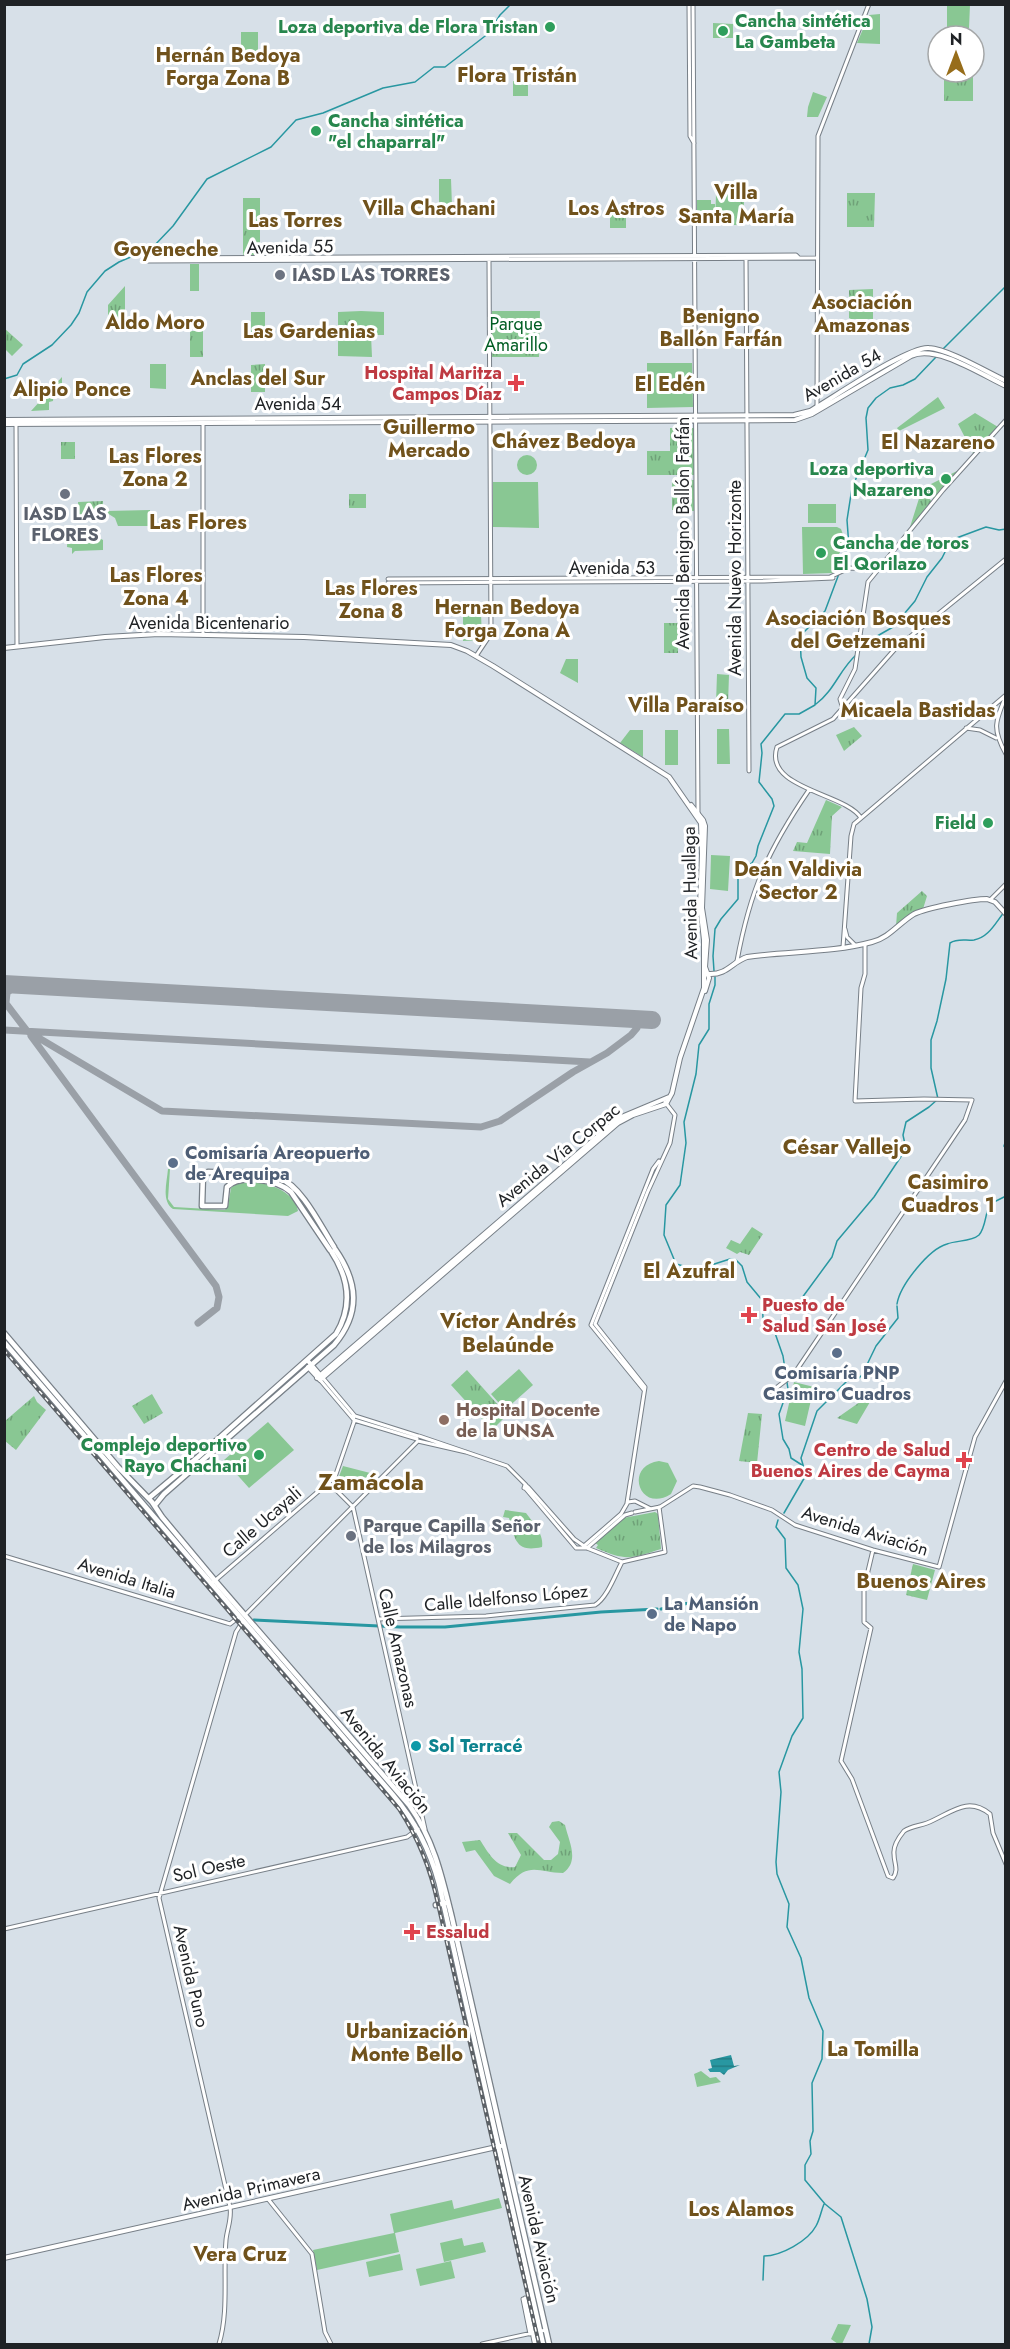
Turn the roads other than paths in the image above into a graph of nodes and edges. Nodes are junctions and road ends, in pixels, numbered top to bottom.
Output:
1 (691, 4) edge
2 (869, 4) edge
3 (695, 257) junction
4 (746, 257) junction
5 (489, 258) junction
6 (816, 258) junction
7 (1005, 381) edge
8 (1005, 386) edge
9 (817, 407) junction
10 (696, 418) junction
11 (748, 418) junction
12 (491, 419) junction
13 (1005, 420) edge
14 (203, 421) junction
15 (4, 422) edge
16 (15, 423) junction
17 (1005, 559) edge
18 (869, 568) junction
19 (879, 569) junction
20 (748, 579) junction
21 (491, 580) junction
22 (697, 580) junction
23 (388, 581) dead end
24 (868, 582) junction
25 (259, 630) dead end
26 (203, 635) junction
27 (259, 636) junction
28 (17, 646) junction
29 (4, 648) edge
30 (476, 656) junction
31 (1005, 695) edge
32 (843, 709) junction
33 (965, 729) junction
34 (998, 739) junction
35 (1005, 754) edge
36 (749, 769) dead end
37 (809, 790) junction
38 (697, 815) junction
39 (861, 818) junction
40 (1005, 884) edge
41 (993, 901) junction
42 (1005, 914) edge
43 (844, 927) junction
44 (865, 944) junction
45 (855, 945) junction
46 (843, 947) junction
47 (737, 961) junction
48 (708, 975) junction
49 (670, 1097) joint
50 (665, 1102) junction
51 (326, 1239) junction
52 (4, 1333) edge
53 (4, 1342) edge
54 (308, 1364) junction
55 (320, 1378) junction
56 (1005, 1381) edge
57 (771, 1392) dead end
58 (353, 1415) junction
59 (354, 1420) junction
60 (420, 1438) junction
61 (198, 1460) junction
62 (328, 1482) junction
63 (526, 1487) junction
64 (629, 1488) junction
65 (138, 1489) junction
66 (156, 1491) junction
67 (164, 1494) junction
68 (149, 1498) junction
69 (636, 1502) junction
70 (143, 1504) junction
71 (155, 1505) junction
72 (626, 1505) junction
73 (352, 1507) junction
74 (659, 1507) junction
75 (651, 1509) junction
76 (147, 1510) junction
77 (633, 1512) junction
78 (159, 1513) junction
79 (586, 1546) junction
80 (576, 1548) junction
81 (873, 1550) junction
82 (4, 1556) edge
83 (621, 1562) junction
84 (213, 1582) junction
85 (242, 1618) junction
86 (378, 1621) junction
87 (383, 1779) junction
88 (418, 1829) junction
89 (425, 1829) junction
90 (1005, 1864) edge
91 (159, 1894) junction
92 (446, 1903) junction
93 (436, 1905) dead end
94 (4, 1929) edge
95 (501, 2146) junction
96 (267, 2199) junction
97 (231, 2207) junction
98 (4, 2258) edge
99 (524, 2299) dead end
100 (543, 2331) junction
101 (532, 2334) junction
102 (219, 2344) edge
103 (331, 2344) edge
104 (482, 2344) edge
105 (534, 2344) edge
106 (546, 2344) edge

1 - 3 street, Avenida Benigno Ballón Farfán
2 - 6 street
3 - 4 street, Avenida 55
3 - 5 street, Avenida 55
3 - 10 street, Avenida Benigno Ballón Farfán
4 - 6 street, Avenida 55
4 - 11 street, Avenida Nuevo Horizonte
5 - 5 street, Avenida 55
5 - 12 street
6 - 9 street
7 - 9 main road, Avenida 54
8 - 11 main road, Avenida 54
9 - 11 main road, Avenida 54
10 - 11 main road, Avenida 54
10 - 12 main road, Avenida 54
10 - 22 street, Avenida Benigno Ballón Farfán
11 - 20 street, Avenida Nuevo Horizonte
12 - 14 main road, Avenida 54
12 - 14 main road, Avenida 54
12 - 21 street
13 - 19 street
14 - 15 main road, Avenida 54
14 - 16 main road
14 - 26 street
15 - 16 main road
16 - 28 street
17 - 32 street
18 - 19 street
18 - 20 street, Avenida 53
18 - 24 street
19 - 24 street
20 - 22 street, Avenida 53
20 - 36 street, Avenida Nuevo Horizonte
21 - 22 street, Avenida 53
21 - 23 street, Avenida 53
21 - 30 street
22 - 38 street, Avenida Benigno Ballón Farfán
24 - 32 street
25 - 27 street
26 - 27 main road, Avenida Bicentenario
26 - 28 main road, Avenida Bicentenario
27 - 30 main road, Avenida Bicentenario
28 - 29 main road, Avenida Bicentenario
30 - 38 main road, Avenida Bicentenario
31 - 33 street
31 - 34 street
32 - 37 street
33 - 34 street
33 - 39 street
34 - 35 street
37 - 39 street
37 - 47 street
38 - 48 main road, Avenida Huallaga
39 - 43 street
40 - 41 street
41 - 42 main road
41 - 44 main road
43 - 45 street
43 - 46 street
44 - 45 main road
44 - 57 street
45 - 46 main road
46 - 47 main road
47 - 48 main road
48 - 49 main road, Avenida Huallaga
49 - 50 main road, Avenida Vía Corpac
50 - 55 main road, Avenida Vía Corpac
50 - 64 street
51 - 51 main road
51 - 54 main road
52 - 65 main road, Avenida Aviación
53 - 70 main road, Avenida Aviación
54 - 55 main road
54 - 61 main road
55 - 58 street
55 - 59 street
56 - 81 street, Avenida Aviación
58 - 59 street, Calle Ucayali
58 - 60 street
59 - 60 street
59 - 62 street, Calle Ucayali
60 - 63 street
60 - 73 street
61 - 66 main road
61 - 67 main road
62 - 73 street
62 - 84 street, Calle Ucayali
63 - 79 street
63 - 80 street
64 - 69 street
64 - 72 street
65 - 66 main road
65 - 68 main road, Avenida Aviación
66 - 68 main road
67 - 71 main road
67 - 78 main road
68 - 70 main road
68 - 71 main road, Avenida Aviación
69 - 72 street
69 - 75 street
69 - 77 street
70 - 76 main road, Avenida Aviación
71 - 76 main road
71 - 78 main road, Avenida Aviación
72 - 77 street
72 - 79 street
73 - 85 street
73 - 86 street, Calle Amazonas
74 - 75 street, Avenida Aviación
74 - 81 street, Avenida Aviación
74 - 83 street
75 - 77 street, Avenida Aviación
76 - 84 main road, Avenida Aviación
77 - 79 street
78 - 84 main road, Avenida Aviación
79 - 80 street
79 - 80 street
79 - 83 street
81 - 90 street
82 - 85 street, Avenida Italia
83 - 86 street, Calle Idelfonso López
84 - 85 main road, Avenida Aviación
85 - 87 main road, Avenida Aviación
85 - 91 street, Avenida Puno
86 - 89 street, Calle Amazonas
87 - 88 main road, Avenida Aviación
87 - 89 main road, Avenida Aviación
88 - 91 street, Sol Oeste
88 - 92 main road, Avenida Aviación
89 - 92 main road, Avenida Aviación
91 - 94 street, Sol Oeste
91 - 97 street, Avenida Puno
92 - 93 main road
92 - 95 main road, Avenida Aviación
95 - 96 main road, Avenida Primavera
95 - 100 main road, Avenida Aviación
96 - 97 main road, Avenida Primavera
96 - 103 street
97 - 98 main road, Avenida Primavera
97 - 102 street, Avenida Puno
99 - 101 street
100 - 101 street
100 - 106 main road, Avenida Aviación
101 - 104 street
101 - 105 main road

